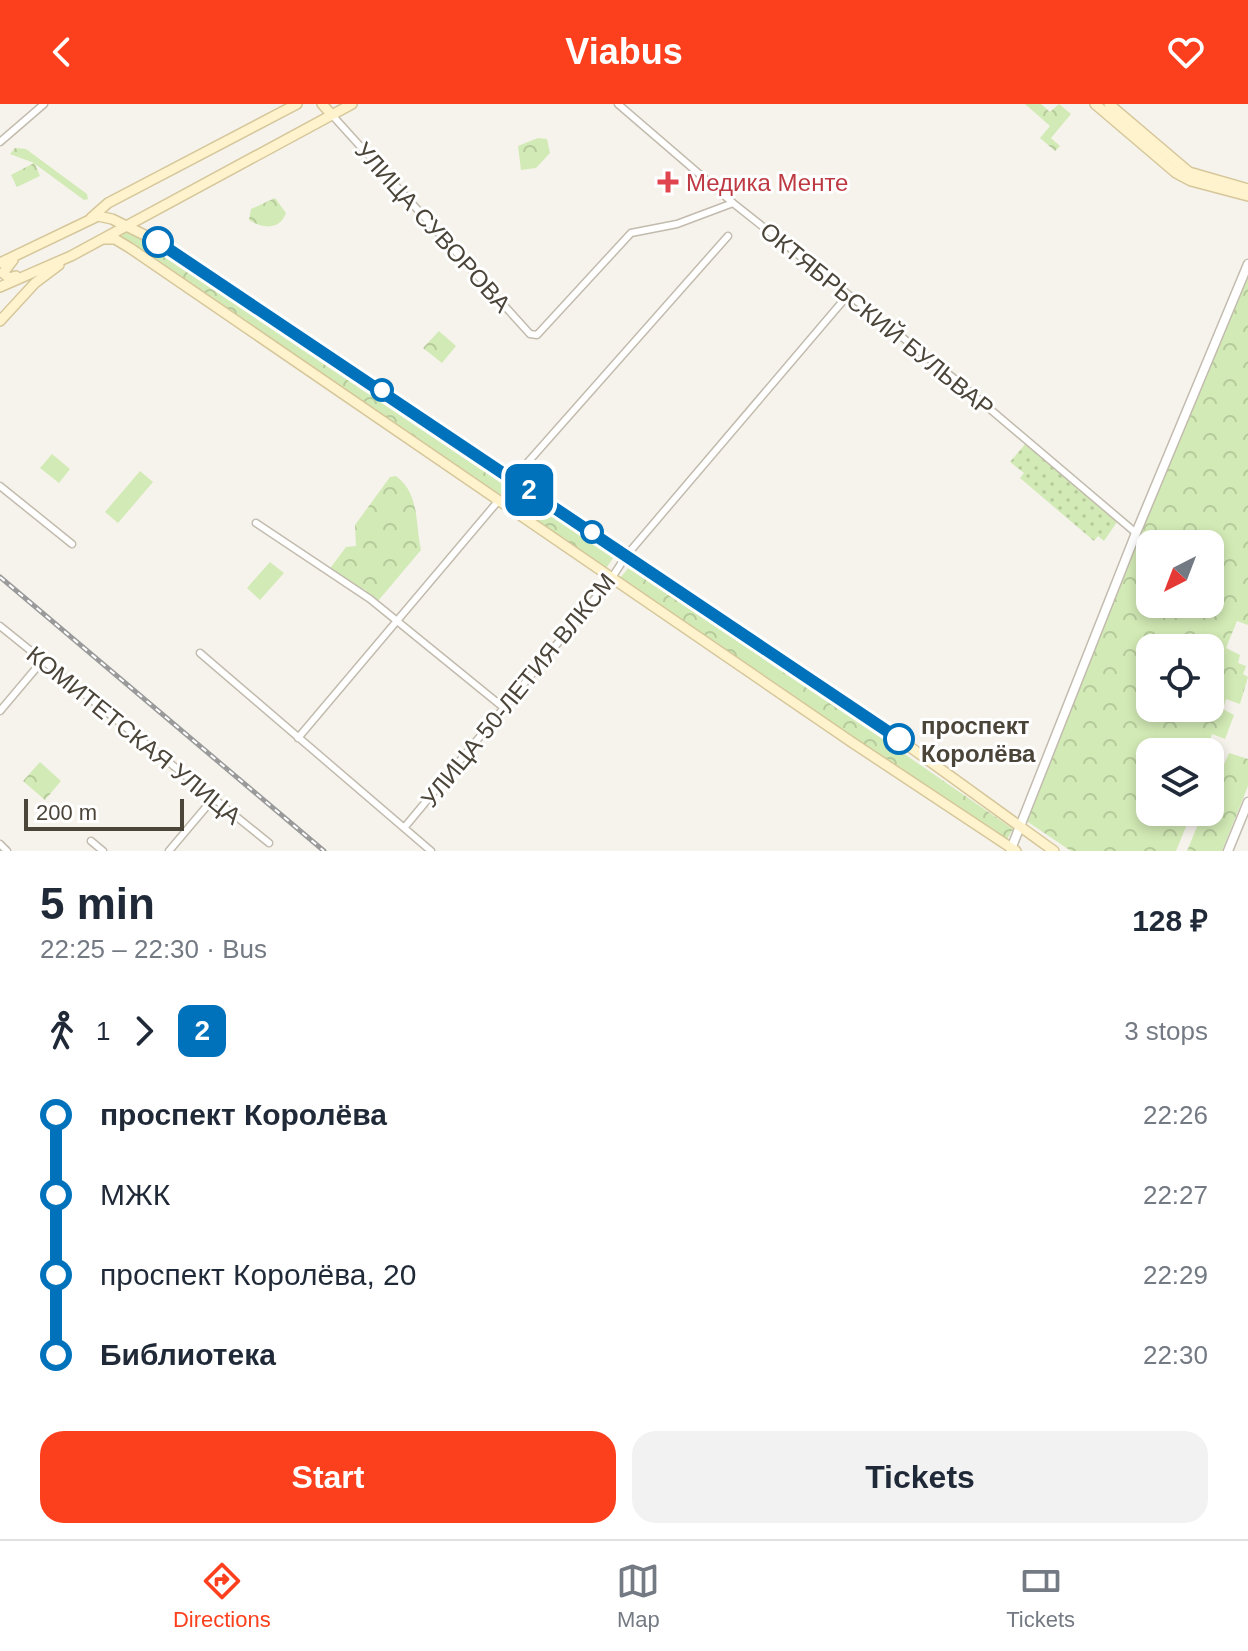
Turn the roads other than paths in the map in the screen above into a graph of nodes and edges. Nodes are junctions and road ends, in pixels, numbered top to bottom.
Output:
1 (297, 104) edge
2 (322, 104) edge
3 (352, 104) edge
4 (618, 104) edge
5 (1095, 104) edge
6 (1109, 104) edge
7 (40, 105) edge
8 (332, 115) junction
9 (0, 142) edge
10 (1248, 189) edge
11 (1248, 196) edge
12 (733, 203) junction
13 (89, 220) junction
14 (125, 225) junction
15 (728, 236) dead end
16 (103, 239) junction
17 (23, 252) junction
18 (71, 256) junction
19 (1, 262) edge
20 (1248, 264) edge
21 (35, 271) junction
22 (0, 287) edge
23 (848, 295) junction
24 (0, 321) edge
25 (513, 479) junction
26 (0, 486) edge
27 (499, 500) junction
28 (256, 523) dead end
29 (1137, 530) edge
30 (1136, 533) joint
31 (72, 544) dead end
32 (626, 556) junction
33 (611, 579) junction
34 (397, 620) junction
35 (0, 626) edge
36 (200, 653) dead end
37 (43, 660) junction
38 (504, 708) junction
39 (0, 711) edge
40 (298, 738) junction
41 (212, 800) junction
42 (1248, 802) edge
43 (1019, 824) junction
44 (404, 828) junction
45 (91, 841) dead end
46 (269, 843) dead end
47 (0, 844) edge
48 (1046, 848) edge
49 (1012, 850) edge
50 (7, 851) edge
51 (103, 851) edge
52 (169, 851) edge
53 (431, 851) edge
54 (1054, 851) edge
55 (1228, 851) edge

1 - 13 main road
2 - 8 main road
3 - 8 main road
4 - 12 street, ОКТЯБРЬСКИЙ БУЛЬВАР
5 - 11 main road
6 - 10 main road
7 - 9 street
8 - 12 street, УЛИЦА СУВОРОВА
8 - 14 main road
12 - 23 street, ОКТЯБРЬСКИЙ БУЛЬВАР
13 - 14 main road
13 - 17 main road
14 - 16 main road
14 - 25 main road
15 - 25 street
16 - 18 main road
16 - 27 main road
17 - 19 main road
17 - 21 main road
18 - 21 main road
18 - 24 main road
20 - 29 street
21 - 22 main road
23 - 30 street, ОКТЯБРЬСКИЙ БУЛЬВАР
23 - 32 street, УЛИЦА 50-ЛЕТИЯ ВЛКСМ
25 - 32 main road
26 - 31 street
27 - 33 main road
27 - 34 street
28 - 34 street
30 - 43 street
32 - 33 street, УЛИЦА 50-ЛЕТИЯ ВЛКСМ
32 - 43 main road
33 - 38 street, УЛИЦА 50-ЛЕТИЯ ВЛКСМ
33 - 49 main road
34 - 38 street
34 - 40 street
35 - 37 street, КОМИТЕТСКАЯ УЛИЦА
36 - 40 street
37 - 39 street
37 - 41 street, КОМИТЕТСКАЯ УЛИЦА
38 - 44 street, УЛИЦА 50-ЛЕТИЯ ВЛКСМ
40 - 44 street
41 - 46 street, КОМИТЕТСКАЯ УЛИЦА
41 - 52 street
42 - 55 street
43 - 48 main road
43 - 49 street
44 - 53 street
45 - 51 street
47 - 50 street
48 - 54 main road

